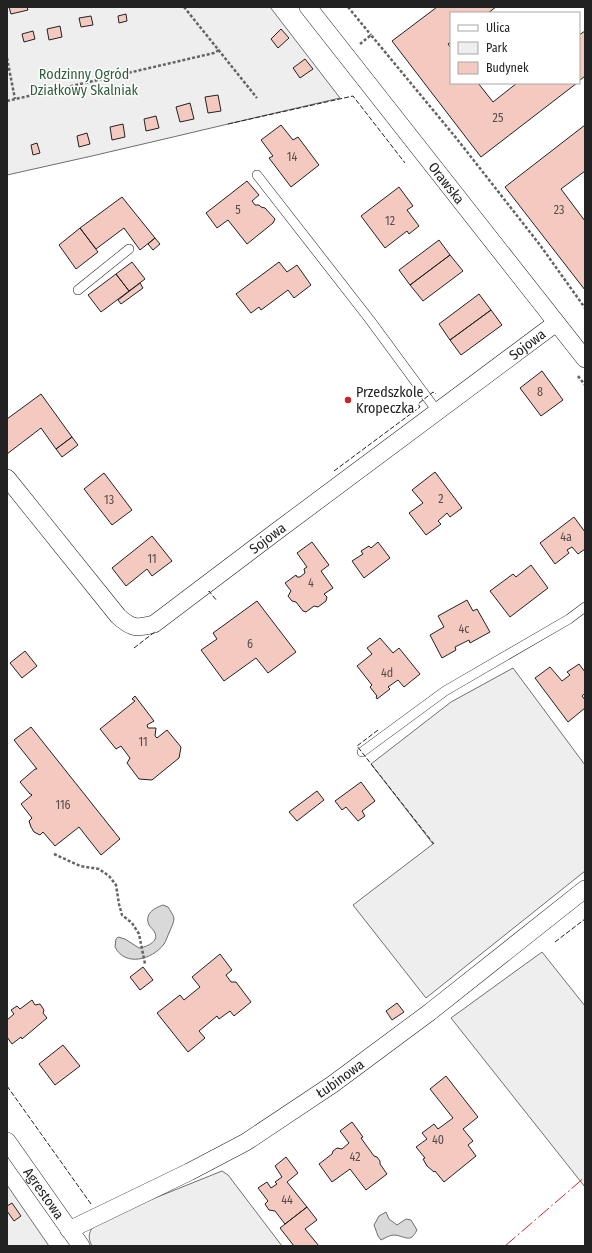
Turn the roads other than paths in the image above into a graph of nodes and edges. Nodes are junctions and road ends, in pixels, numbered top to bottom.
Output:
1 (308, 7) edge
2 (258, 175) dead end
3 (129, 249) dead end
4 (78, 290) dead end
5 (556, 323) junction
6 (585, 359) edge
7 (437, 411) junction
8 (7, 478) edge
9 (585, 606) edge
10 (362, 752) dead end
11 (585, 889) edge
12 (7, 1141) edge
13 (70, 1230) junction
14 (81, 1246) edge

1 - 5 street, Orawska
2 - 7 lane
3 - 4 lane
5 - 6 street, Orawska
5 - 7 street, Sojowa
7 - 8 street, Sojowa
9 - 10 lane
11 - 13 street, Łubinowa
12 - 13 street, Agrestowa
13 - 14 street, Agrestowa

